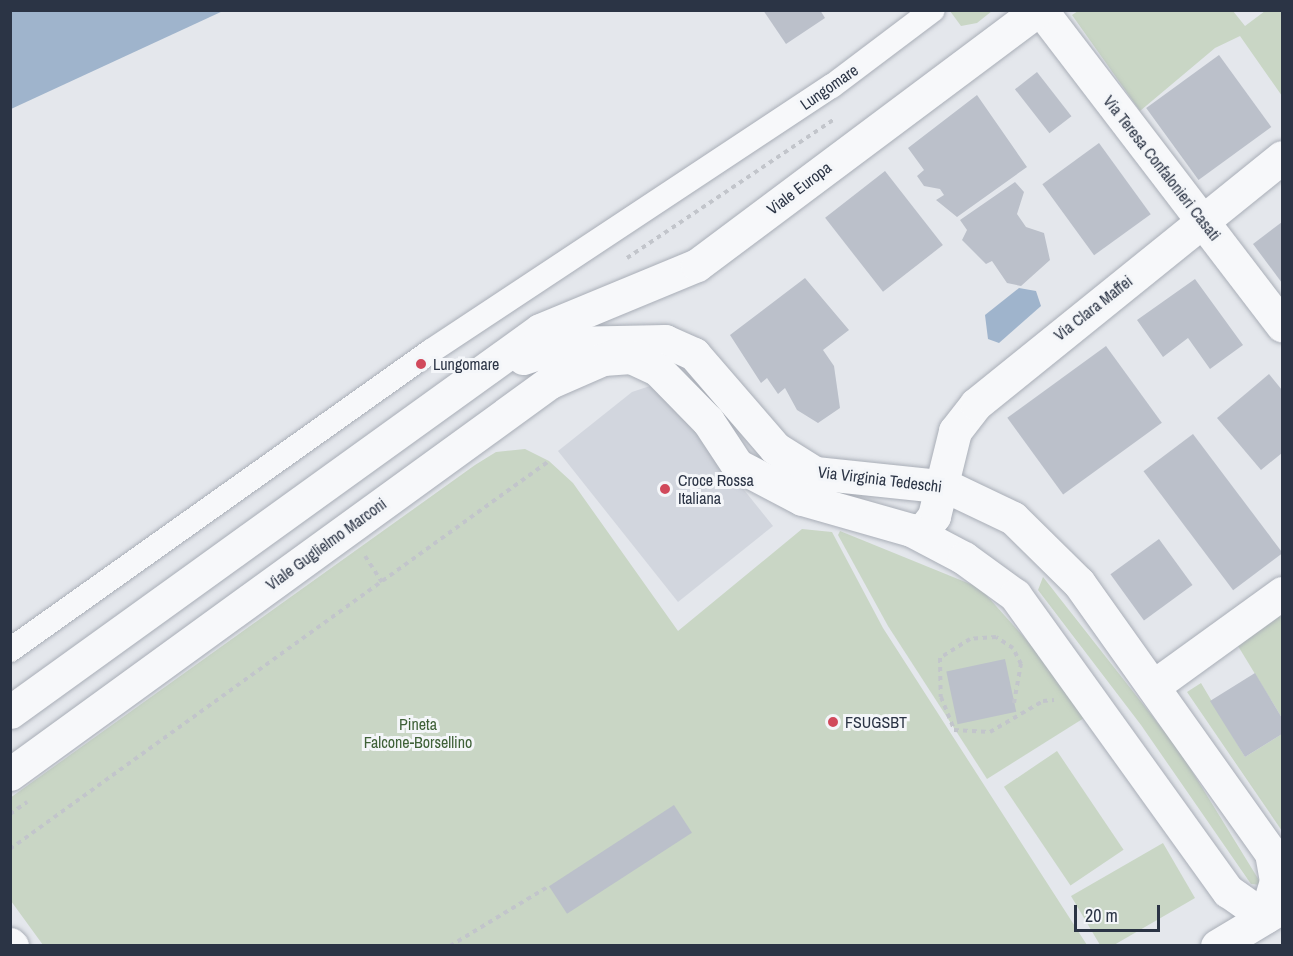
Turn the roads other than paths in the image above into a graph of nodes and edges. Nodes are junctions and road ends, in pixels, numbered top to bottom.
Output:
1 (933, 10) edge
2 (1040, 10) edge
3 (1282, 157) edge
4 (1203, 221) junction
5 (1282, 325) edge
6 (657, 369) joint
7 (482, 371) junction
8 (909, 481) junction
9 (941, 486) junction
10 (908, 529) junction
11 (1282, 593) edge
12 (10, 650) edge
13 (1155, 684) junction
14 (10, 712) edge
15 (10, 774) edge
16 (1277, 856) edge
17 (1274, 912) edge
18 (1217, 945) edge

1 - 12 street, Lungomare
2 - 4 street, Via Teresa Confalonieri Casati
2 - 7 street, Viale Europa
3 - 4 street, Via Clara Maffei
4 - 5 street, Via Teresa Confalonieri Casati
4 - 9 street, Via Clara Maffei
6 - 10 street, Via Virginia Tedeschi
6 - 15 street, Viale Guglielmo Marconi
7 - 8 street, Via Virginia Tedeschi
7 - 14 street
8 - 9 street, Via Virginia Tedeschi
8 - 10 street
9 - 10 street, Via Clara Maffei
9 - 13 street, Via Virginia Tedeschi
10 - 17 street, Via Virginia Tedeschi
11 - 13 street
13 - 16 street, Via Virginia Tedeschi
16 - 17 street, Via Virginia Tedeschi
17 - 18 street

